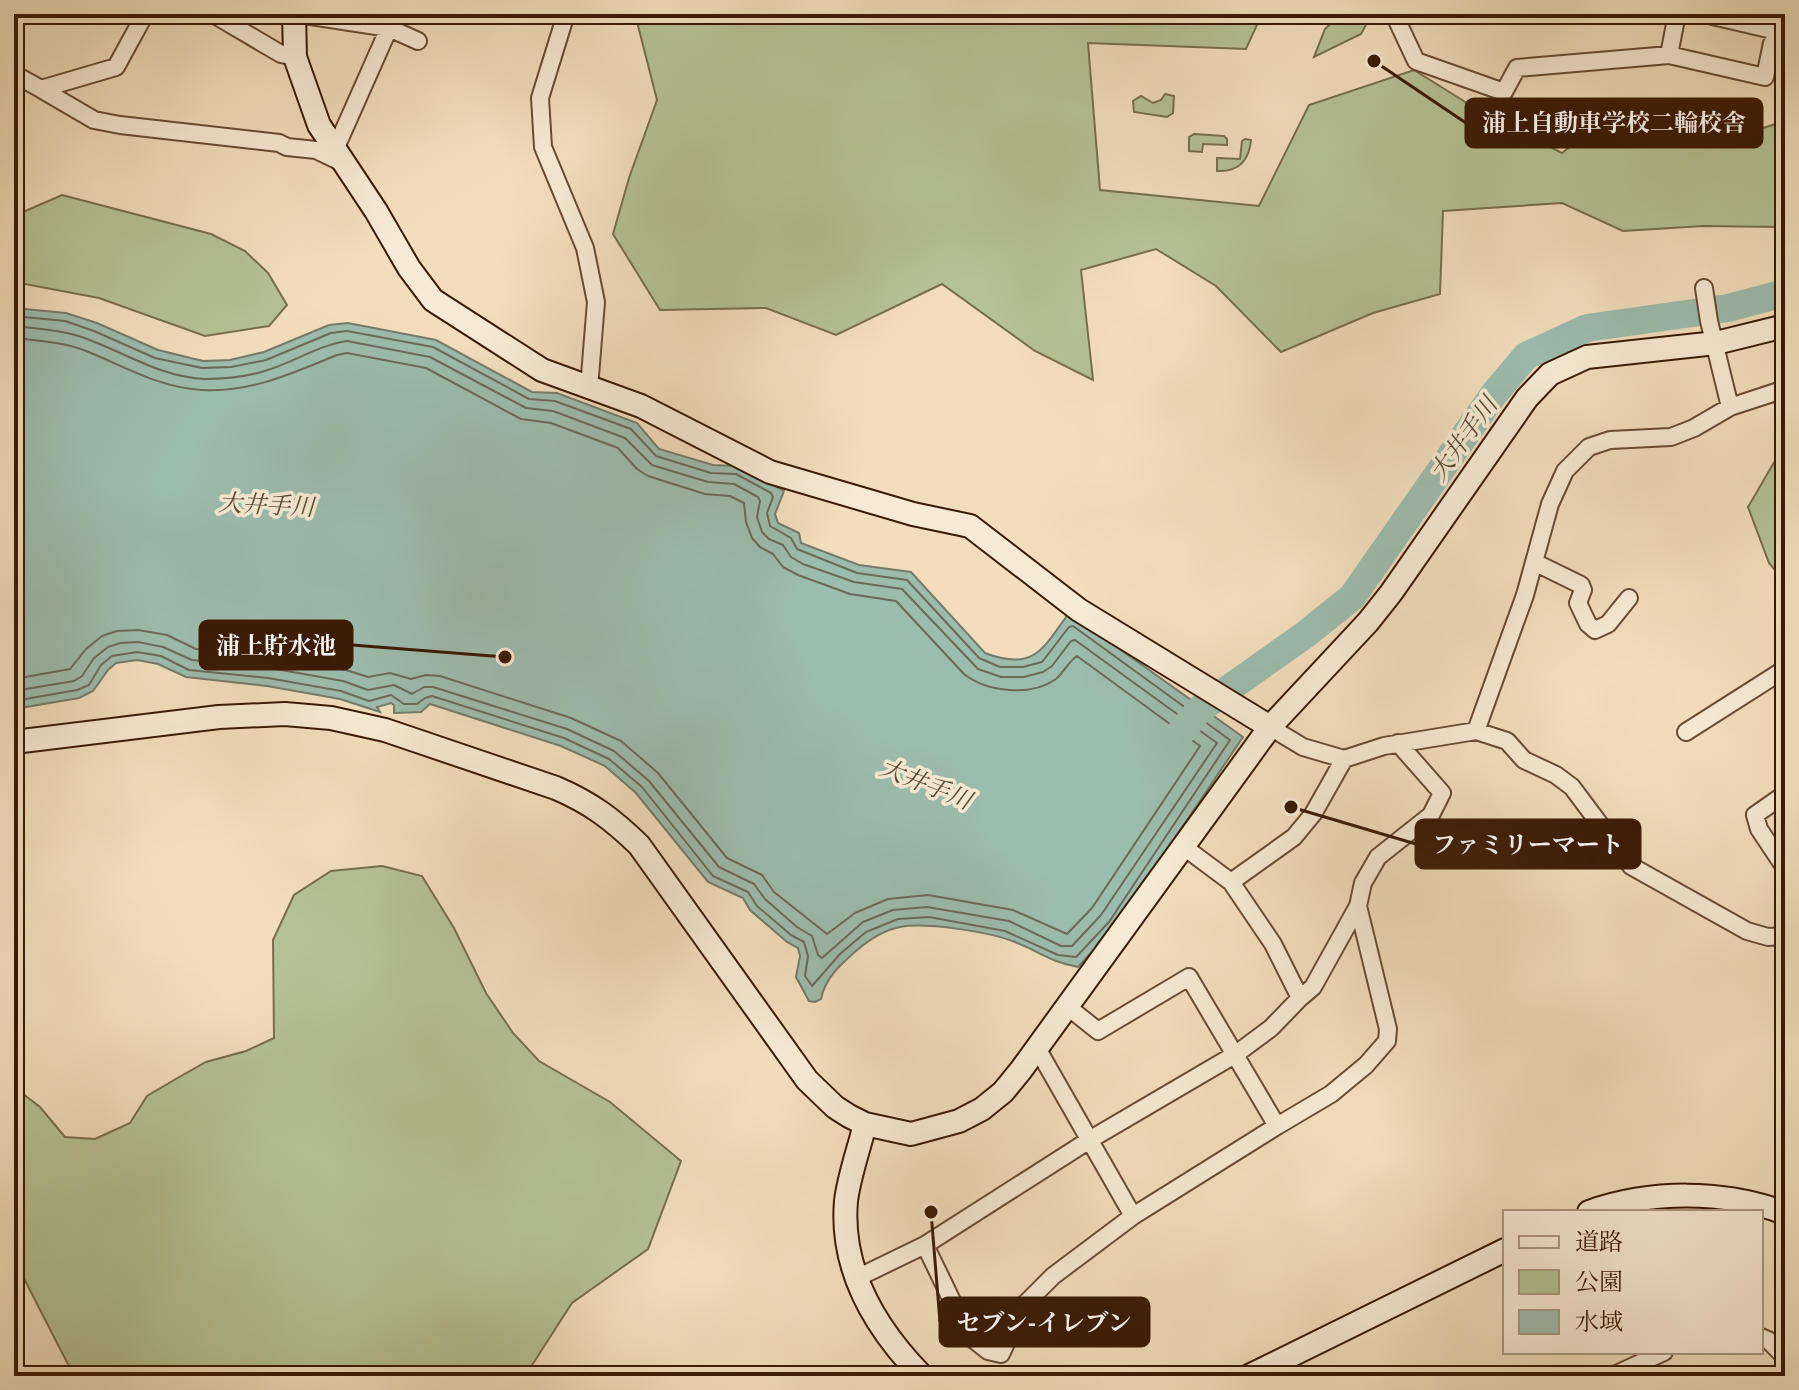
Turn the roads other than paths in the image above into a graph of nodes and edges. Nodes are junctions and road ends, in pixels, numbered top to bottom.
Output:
1 (145, 14) edge
2 (213, 14) edge
3 (296, 14) edge
4 (566, 14) edge
5 (1394, 14) edge
6 (1677, 14) edge
7 (1704, 14) edge
8 (389, 28) junction
9 (1778, 38) edge
10 (418, 41) dead end
11 (1669, 55) junction
12 (295, 57) junction
13 (14, 74) edge
14 (41, 89) junction
15 (338, 157) junction
16 (1704, 288) dead end
17 (1785, 326) edge
18 (1716, 343) junction
19 (589, 388) junction
20 (1785, 389) edge
21 (1730, 407) junction
22 (1534, 562) junction
23 (1629, 598) dead end
24 (1785, 669) edge
25 (1270, 727) junction
26 (1476, 731) junction
27 (1686, 732) dead end
28 (14, 742) edge
29 (1398, 743) junction
30 (1344, 759) junction
31 (1785, 794) edge
32 (1184, 847) junction
33 (1785, 868) edge
34 (1231, 882) junction
35 (1358, 906) junction
36 (1785, 936) edge
37 (1300, 998) junction
38 (1068, 1007) junction
39 (1037, 1048) junction
40 (1236, 1054) junction
41 (865, 1124) junction
42 (1277, 1126) junction
43 (1091, 1139) junction
44 (1596, 1210) edge
45 (1785, 1213) edge
46 (1133, 1216) junction
47 (925, 1245) junction
48 (1503, 1251) edge
49 (857, 1278) junction
50 (1763, 1338) edge
51 (1660, 1354) edge
52 (1785, 1357) edge
53 (922, 1376) edge
54 (1249, 1376) edge
55 (1612, 1376) edge

1 - 14 street
2 - 12 street
3 - 8 street
3 - 12 street
4 - 19 street
5 - 11 street
6 - 11 street
7 - 9 street
8 - 10 street
8 - 15 street
9 - 11 street
12 - 15 street
13 - 14 street
14 - 15 street
15 - 19 street
16 - 18 street
17 - 18 street
18 - 21 street
18 - 25 street
19 - 25 street
20 - 21 street
21 - 22 street
22 - 23 street
22 - 26 street
24 - 27 street
25 - 30 street
25 - 32 street
26 - 29 street
26 - 36 street
28 - 41 street
29 - 30 street
29 - 35 street
30 - 34 street
31 - 33 street
32 - 34 street
32 - 38 street
34 - 37 street
35 - 37 street
35 - 42 street
37 - 40 street
38 - 39 street
38 - 40 street
39 - 41 street
39 - 43 street
40 - 42 street
40 - 43 street
41 - 49 street
42 - 46 street
43 - 46 street
43 - 47 street
44 - 45 street
46 - 47 street
47 - 49 street
48 - 54 street
49 - 53 street
50 - 52 street
51 - 55 street

